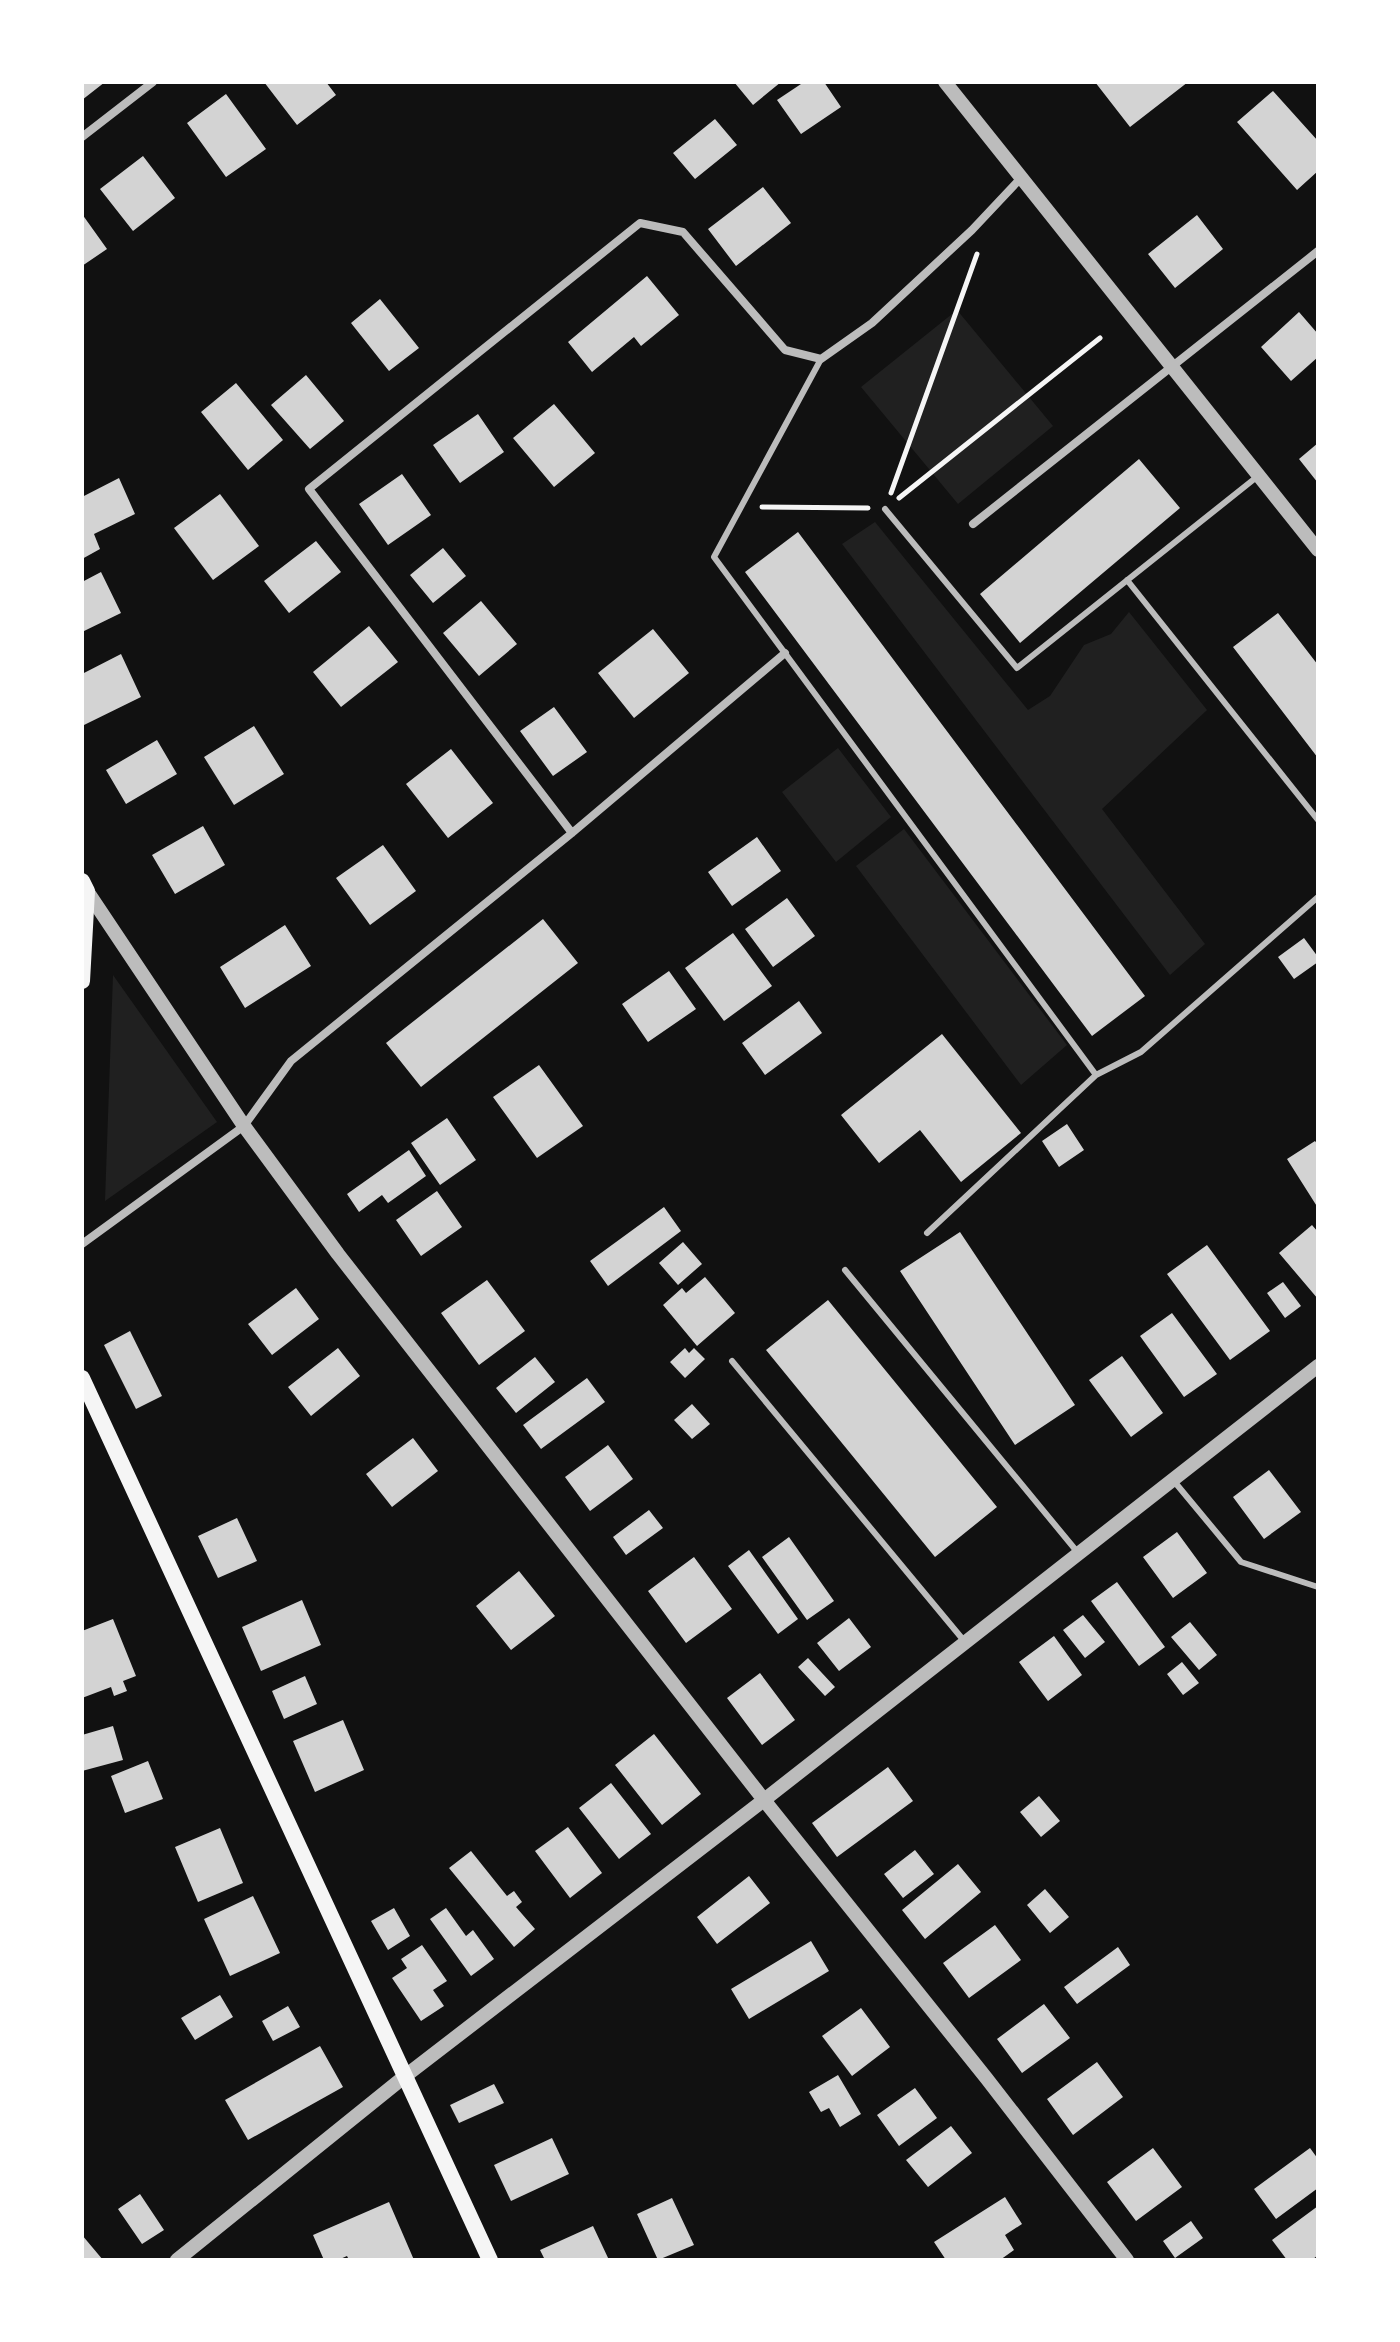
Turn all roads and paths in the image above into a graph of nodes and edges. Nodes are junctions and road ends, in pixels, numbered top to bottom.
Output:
1 (153, 82) edge
2 (945, 82) edge
3 (82, 137) edge
4 (1020, 179) junction
5 (978, 251) dead end
6 (1318, 251) edge
7 (1100, 338) dead end
8 (821, 359) junction
9 (1170, 367) junction
10 (1258, 476) junction
11 (741, 507) junction
12 (885, 509) junction
13 (973, 524) dead end
14 (1318, 550) edge
15 (1127, 580) junction
16 (785, 653) junction
17 (1318, 820) edge
18 (572, 833) junction
19 (84, 886) edge
20 (1318, 897) edge
21 (82, 981) edge
22 (1096, 1075) junction
23 (244, 1126) junction
24 (927, 1233) dead end
25 (82, 1244) edge
26 (845, 1270) dead end
27 (732, 1361) dead end
28 (1318, 1366) edge
29 (82, 1378) edge
30 (1173, 1480) junction
31 (1079, 1554) junction
32 (1318, 1587) edge
33 (965, 1642) junction
34 (764, 1800) junction
35 (404, 2077) junction
36 (177, 2260) edge
37 (490, 2260) edge
38 (1127, 2260) edge

1 - 3 street
2 - 4 street
4 - 8 street
4 - 9 street
5 - 12 path
6 - 9 street
7 - 12 path
8 - 11 lane
8 - 18 street
9 - 10 street
9 - 13 street
10 - 14 street
10 - 15 lane
11 - 12 path
11 - 16 lane
12 - 15 lane
15 - 17 lane
16 - 18 street
16 - 22 lane
18 - 23 street
19 - 21 main road
19 - 23 street
20 - 22 lane
22 - 24 lane
23 - 25 street
23 - 34 street
26 - 31 lane
27 - 33 lane
28 - 30 street
29 - 35 main road
30 - 31 street
30 - 32 lane
31 - 33 street
33 - 34 street
34 - 35 street
34 - 38 street
35 - 36 street
35 - 37 main road

